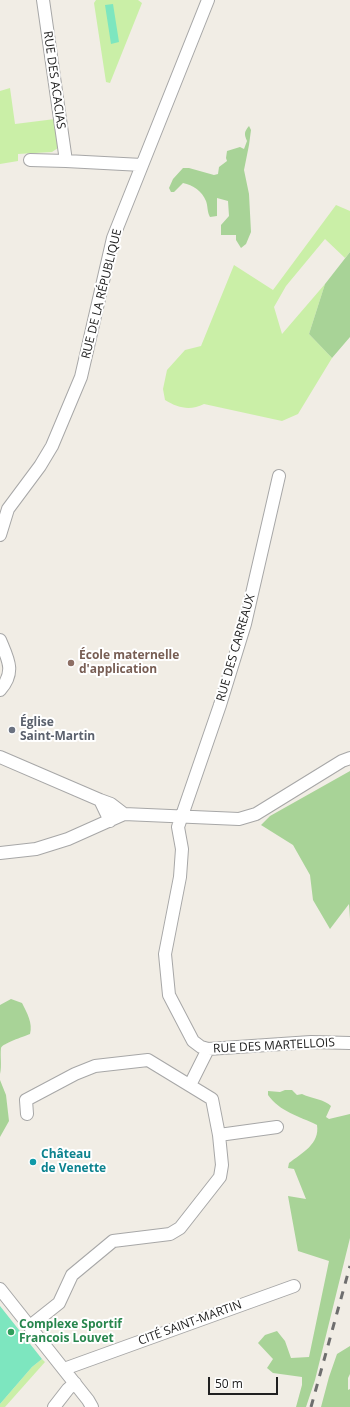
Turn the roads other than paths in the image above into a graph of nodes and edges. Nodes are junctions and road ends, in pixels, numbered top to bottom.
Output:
1 (43, 0) edge
2 (208, 0) edge
3 (30, 160) dead end
4 (66, 161) junction
5 (142, 165) junction
6 (279, 476) dead end
7 (4, 507) edge
8 (0, 535) edge
9 (0, 640) edge
10 (0, 690) edge
11 (0, 757) edge
12 (350, 758) edge
13 (100, 800) junction
14 (126, 814) junction
15 (181, 816) junction
16 (110, 821) junction
17 (0, 853) edge
18 (350, 1043) edge
19 (208, 1050) junction
20 (190, 1085) junction
21 (27, 1114) dead end
22 (277, 1127) dead end
23 (219, 1135) junction
24 (294, 1286) dead end
25 (0, 1289) edge
26 (30, 1326) junction
27 (64, 1369) junction
28 (75, 1383) junction
29 (54, 1407) edge
30 (92, 1407) edge

1 - 4 street, RUE DES ACACIAS
2 - 5 street, RUE DE LA RÉPUBLIQUE
3 - 4 street
4 - 5 street
5 - 7 street, RUE DE LA RÉPUBLIQUE
6 - 15 street, RUE DES CARREAUX
7 - 8 street, RUE DE LA RÉPUBLIQUE
9 - 10 street
11 - 13 street
12 - 15 street
13 - 14 street
13 - 16 street
14 - 15 street
14 - 16 street
15 - 19 street, RUE DES MARTELLOIS
16 - 17 street
18 - 19 street, RUE DES MARTELLOIS
19 - 20 street
20 - 21 street
20 - 23 street
22 - 23 street
23 - 26 street
24 - 27 street, CITÉ SAINT-MARTIN
25 - 26 street
26 - 27 street
27 - 28 street
28 - 29 street
28 - 30 street

